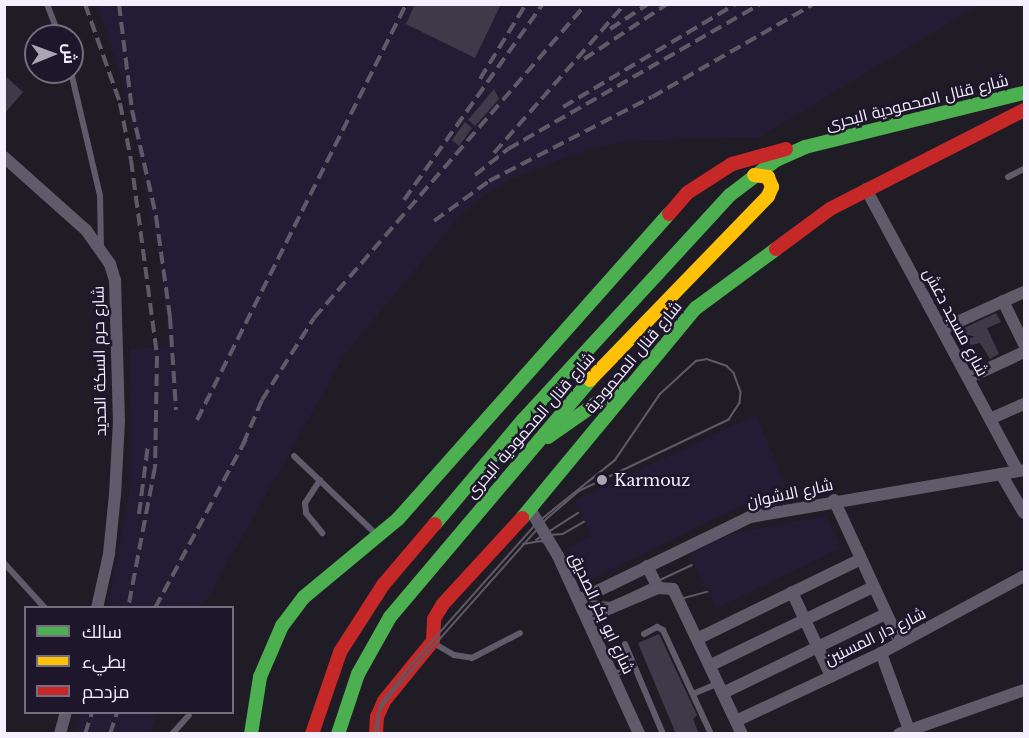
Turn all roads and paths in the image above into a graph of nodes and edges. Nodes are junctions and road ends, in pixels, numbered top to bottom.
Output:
1 (47, 4) edge
2 (54, 24) edge
3 (74, 84) edge
4 (1024, 93) edge
5 (1024, 110) edge
6 (805, 147) junction
7 (4, 157) edge
8 (1024, 169) edge
9 (754, 175) junction
10 (1008, 177) dead end
11 (866, 189) junction
12 (101, 248) junction
13 (1024, 292) edge
14 (1004, 302) junction
15 (942, 329) junction
16 (1024, 344) edge
17 (1024, 352) edge
18 (639, 374) junction
19 (968, 378) junction
20 (1024, 404) edge
21 (990, 419) junction
22 (525, 454) junction
23 (294, 456) dead end
24 (1021, 471) edge
25 (1000, 474) junction
26 (320, 480) junction
27 (834, 500) junction
28 (530, 510) junction
29 (1024, 513) edge
30 (322, 532) dead end
31 (379, 537) junction
32 (861, 559) junction
33 (4, 563) edge
34 (647, 566) junction
35 (1024, 576) edge
36 (873, 587) junction
37 (658, 588) junction
38 (792, 592) junction
39 (579, 600) junction
40 (43, 606) edge
41 (97, 606) edge
42 (886, 614) junction
43 (588, 618) junction
44 (805, 620) junction
45 (520, 633) dead end
46 (644, 634) dead end
47 (699, 638) junction
48 (433, 641) junction
49 (900, 643) junction
50 (625, 644) dead end
51 (818, 647) junction
52 (881, 653) junction
53 (634, 666) junction
54 (711, 666) junction
55 (613, 675) junction
56 (831, 676) junction
57 (721, 688) junction
58 (1024, 690) edge
59 (693, 694) junction
60 (65, 714) edge
61 (189, 715) dead end
62 (736, 721) junction
63 (904, 732) edge
64 (60, 734) edge
65 (172, 734) edge
66 (251, 734) edge
67 (312, 734) edge
68 (338, 734) edge
69 (376, 734) edge
70 (639, 734) edge
71 (663, 734) edge
72 (711, 734) edge
73 (742, 734) edge

1 - 2 lane
3 - 12 lane
4 - 6 main road, شارع قنال المحمودية البحرى
5 - 11 main road, شارع قنال المحمودية
6 - 9 main road, شارع قنال المحمودية البحرى
6 - 31 main road
7 - 12 street, شارع حرم السكة الحديد
8 - 10 lane
9 - 22 main road, شارع قنال المحمودية البحرى
9 - 67 main road, شارع قنال المحمودية البحرى
11 - 15 street, شارع مسجد دغش
11 - 18 main road, شارع قنال المحمودية
12 - 41 street, شارع حرم السكة الحديد
13 - 14 street
14 - 15 street
14 - 16 street
15 - 19 street, شارع مسجد دغش
17 - 19 street
18 - 22 main road
18 - 28 main road, شارع قنال المحمودية
19 - 21 street, شارع مسجد دغش
20 - 21 street
21 - 24 street, شارع مسجد دغش
22 - 68 main road, شارع قنال المحمودية البحرى
23 - 26 lane
24 - 25 street, شارع الاشوان
25 - 27 street, شارع الاشوان
25 - 29 street
26 - 30 lane
26 - 31 lane
27 - 32 street
27 - 34 street, شارع الاشوان
28 - 39 street, شارع ابو بكر الصديق
28 - 48 main road, شارع قنال المحمودية
31 - 66 main road
32 - 36 street
32 - 38 street
33 - 40 lane
34 - 37 street
34 - 39 street, شارع الاشوان
35 - 49 street, شارع دار المسنين
36 - 42 street
36 - 44 street
37 - 43 street
37 - 47 street
38 - 44 street
38 - 47 street
39 - 43 street, شارع ابو بكر الصديق
42 - 49 street
42 - 51 street
43 - 55 street, شارع ابو بكر الصديق
44 - 51 street
44 - 54 street
45 - 48 lane
46 - 59 lane
47 - 54 street
48 - 69 main road, شارع قنال المحمودية
49 - 52 street, شارع دار المسنين
50 - 53 lane
51 - 56 street
51 - 57 street
52 - 56 street, شارع دار المسنين
52 - 63 street
53 - 55 lane
53 - 71 lane
54 - 57 street
55 - 70 street, شارع ابو بكر الصديق
56 - 62 street, شارع دار المسنين
57 - 59 lane
57 - 62 street
58 - 63 street
59 - 72 lane
60 - 64 street
61 - 65 lane
62 - 73 street

